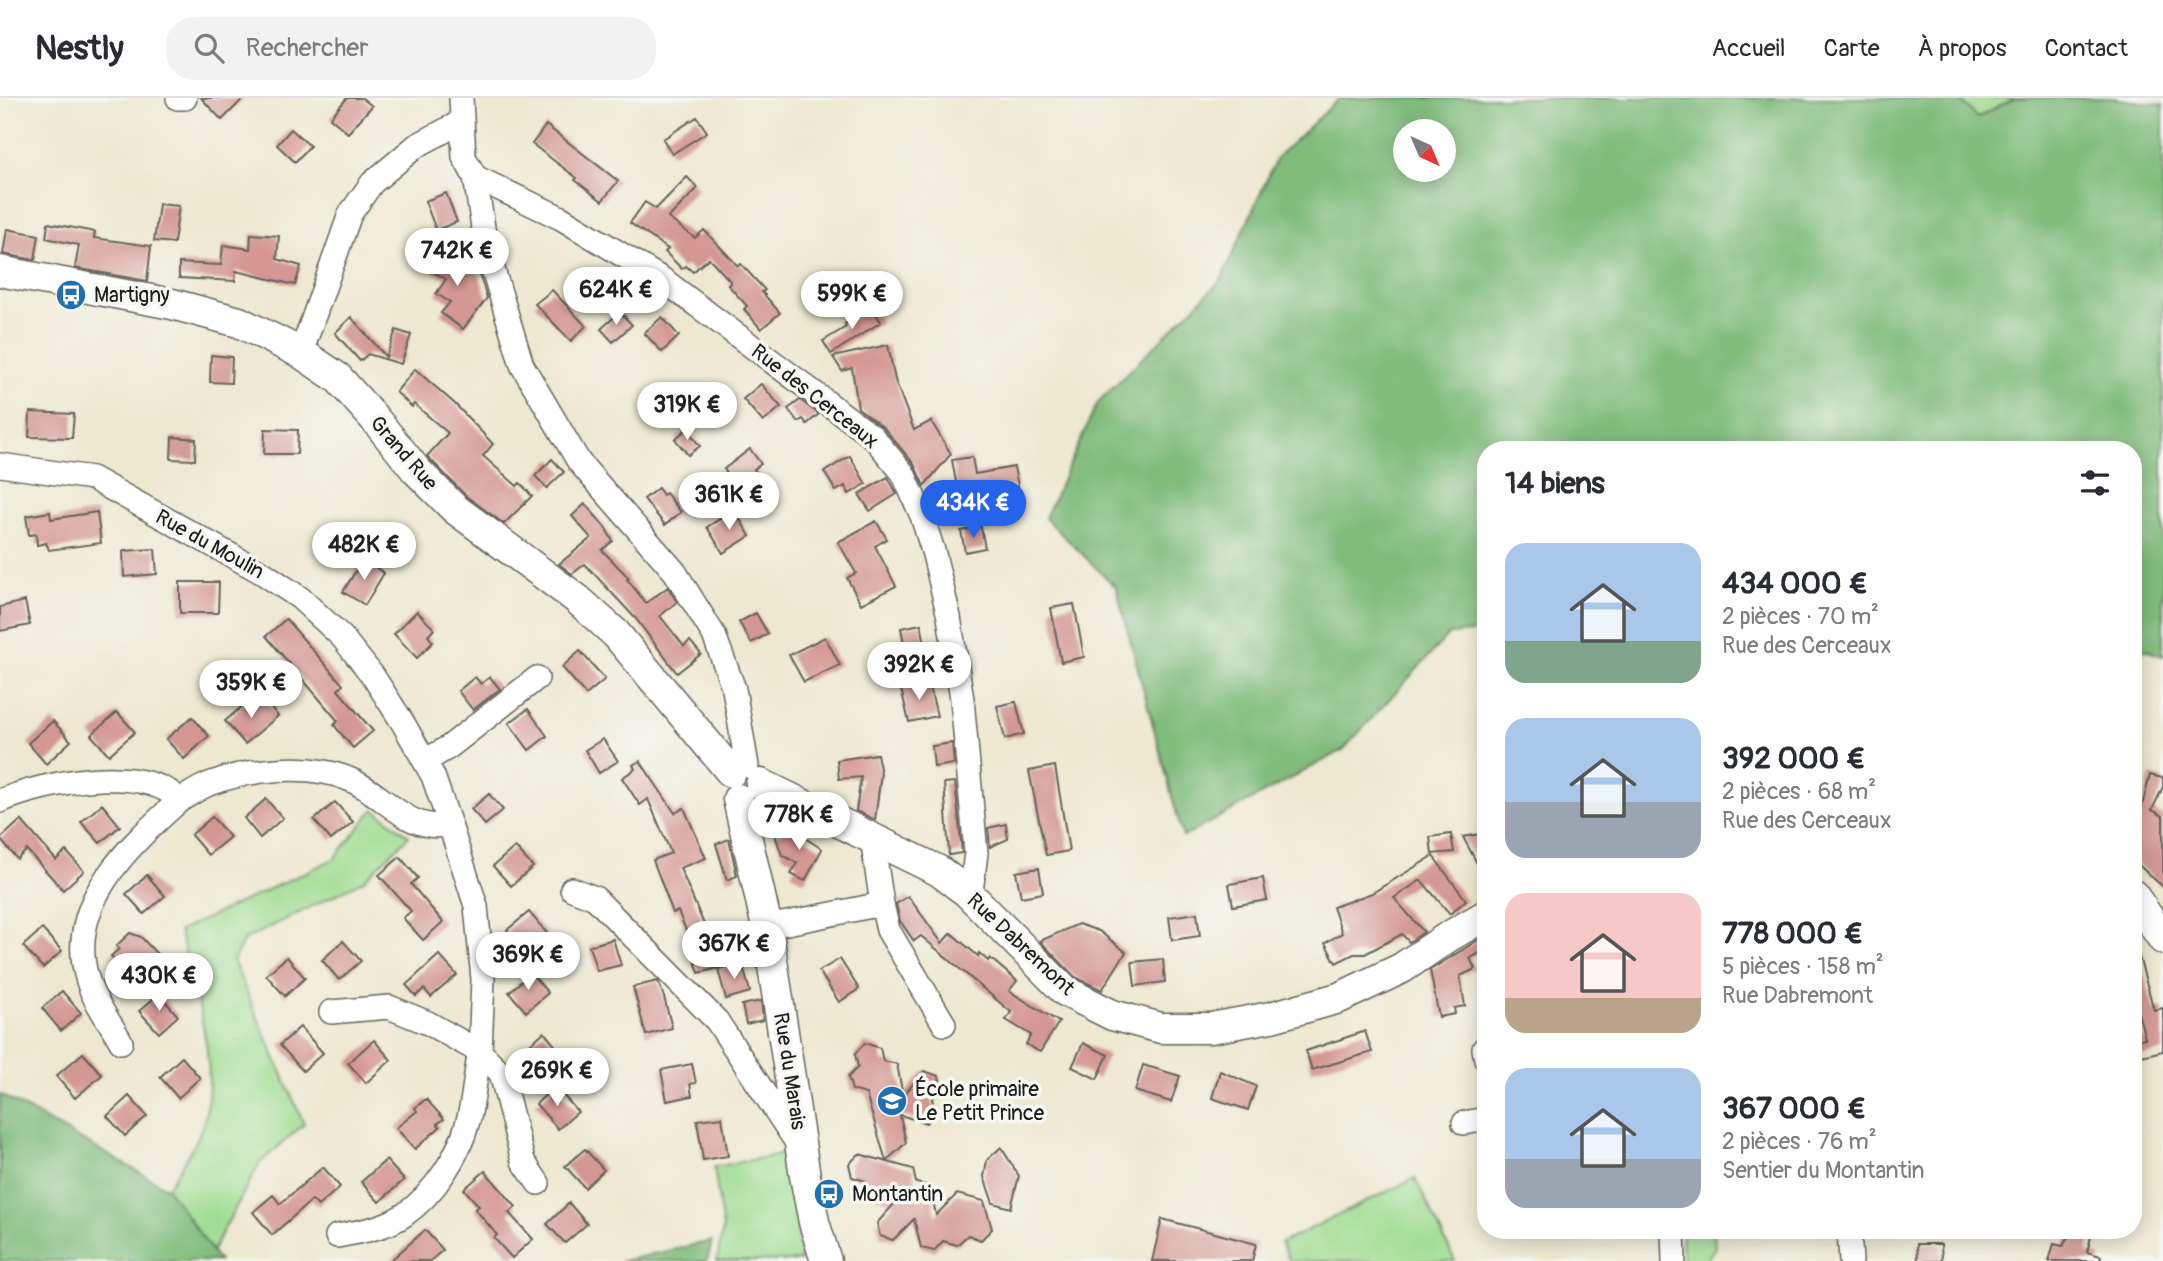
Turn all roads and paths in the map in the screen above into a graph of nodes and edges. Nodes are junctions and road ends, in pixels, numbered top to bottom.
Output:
1 (178, 98) edge
2 (185, 98) edge
3 (461, 98) edge
4 (461, 121) junction
5 (475, 177) junction
6 (0, 271) edge
7 (301, 353) junction
8 (0, 465) edge
9 (537, 678) dead end
10 (425, 761) junction
11 (745, 780) junction
12 (180, 800) junction
13 (0, 801) edge
14 (450, 825) junction
15 (872, 838) junction
16 (572, 890) dead end
17 (967, 892) junction
18 (882, 904) junction
19 (2142, 908) edge
20 (1477, 920) edge
21 (768, 927) junction
22 (2163, 939) edge
23 (331, 1012) dead end
24 (944, 1024) dead end
25 (121, 1042) dead end
26 (480, 1052) junction
27 (801, 1141) junction
28 (538, 1183) dead end
29 (337, 1236) dead end
30 (1673, 1239) edge
31 (1849, 1239) edge
32 (826, 1261) edge
33 (1674, 1261) edge
34 (1850, 1261) edge

1 - 2 street
3 - 4 street
4 - 5 street
4 - 7 street
5 - 11 street
5 - 17 street, Rue des Cerceaux
6 - 7 street, Grand Rue
7 - 11 street, Grand Rue
8 - 10 street, Rue du Moulin
9 - 10 street
10 - 14 street, Rue du Moulin
11 - 15 street, Rue Dabremont
11 - 21 street, Rue du Marais
12 - 13 street
12 - 14 street
12 - 25 street
14 - 26 street, Rue du Moulin
15 - 17 street, Rue Dabremont
15 - 18 street
16 - 27 street
17 - 20 street, Rue Dabremont
18 - 21 street
18 - 24 street
19 - 22 street
21 - 27 street, Rue du Marais
23 - 26 street
26 - 28 street
26 - 29 street, Rue du Moulin
27 - 32 street, Rue du Marais
30 - 33 street
31 - 34 street

